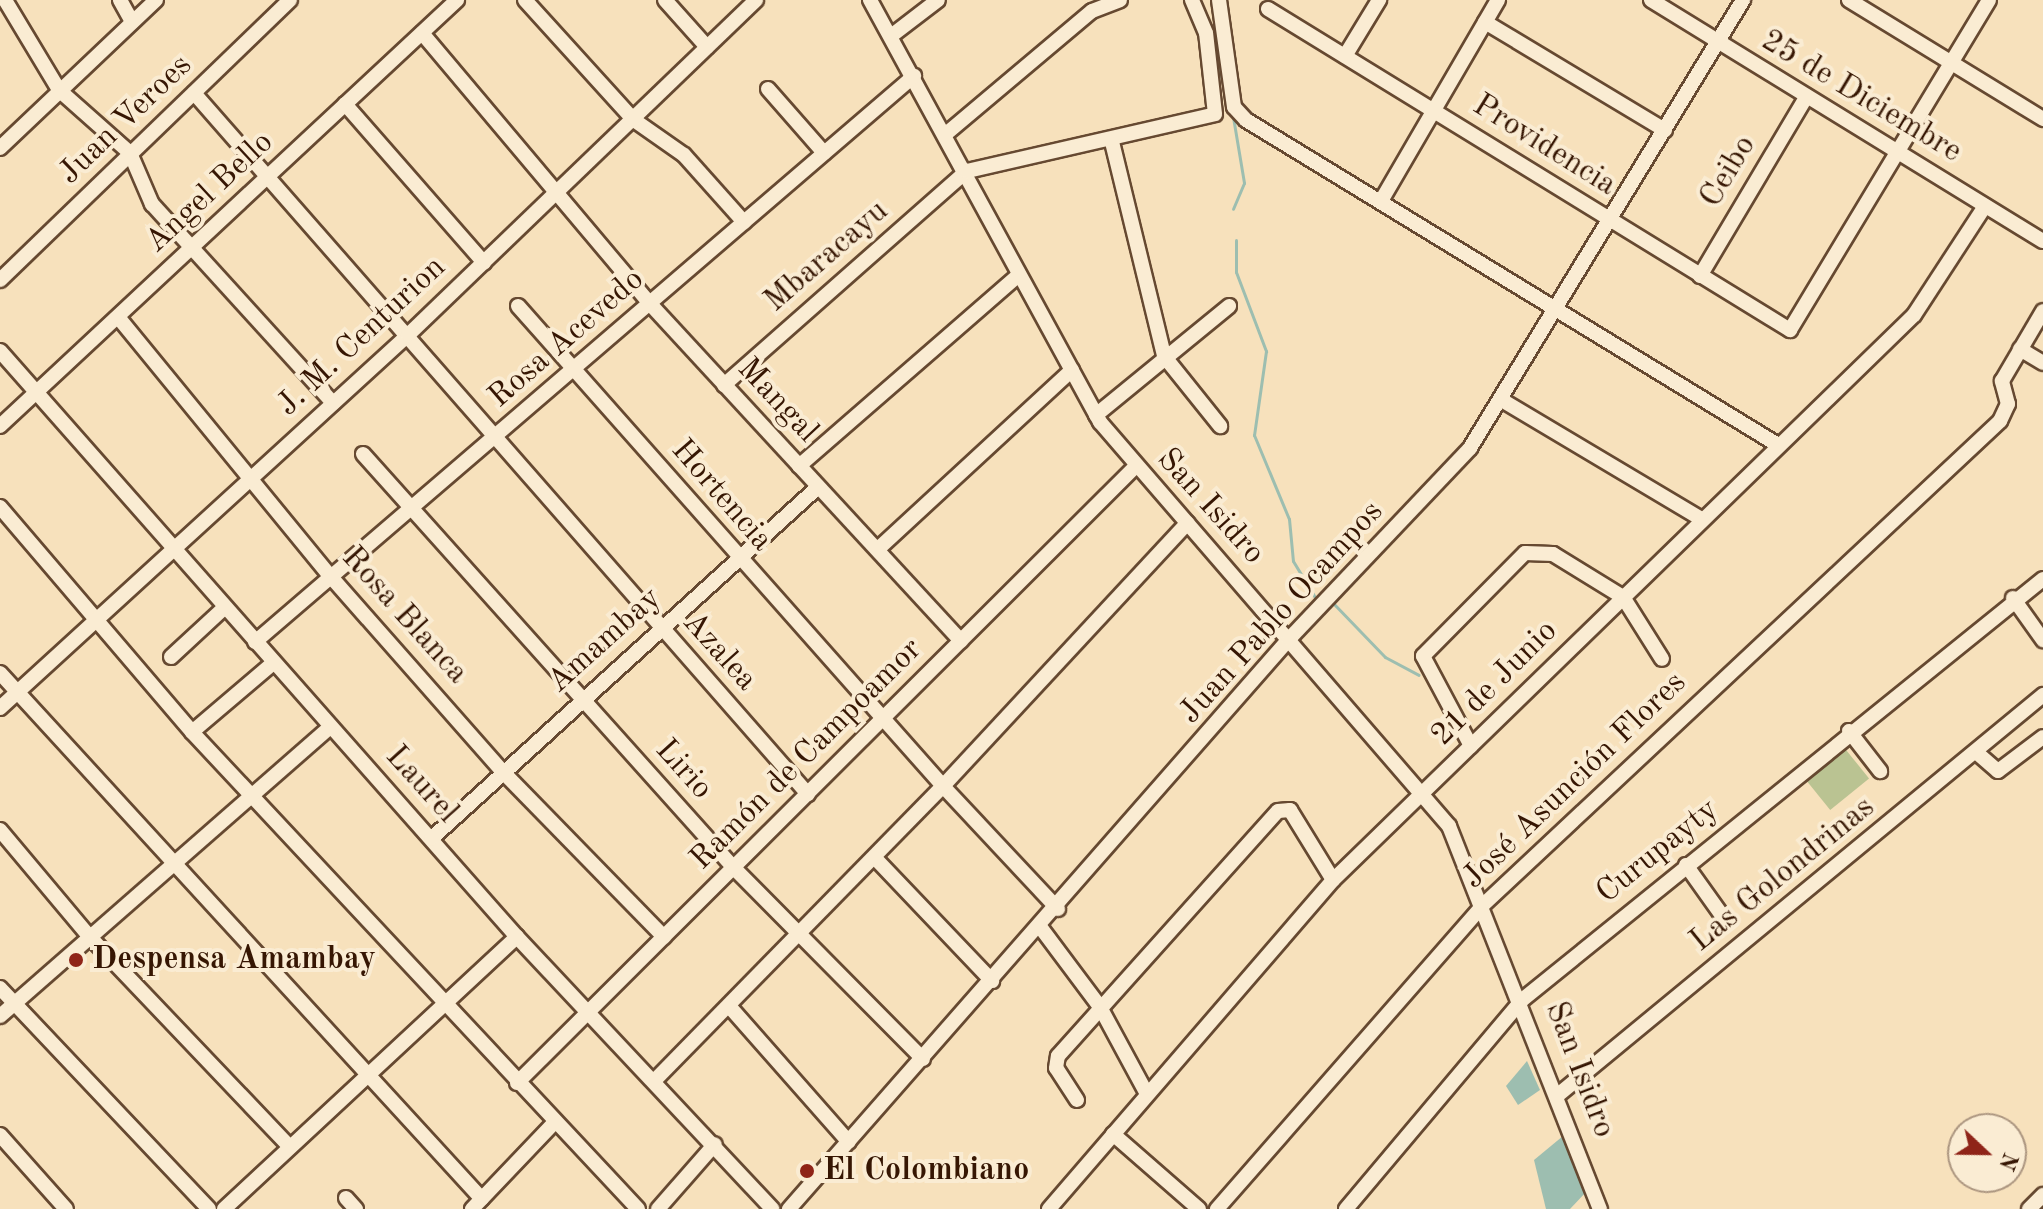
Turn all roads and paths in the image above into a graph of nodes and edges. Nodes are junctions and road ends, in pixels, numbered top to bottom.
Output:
1 (5, 0) edge
2 (120, 0) edge
3 (156, 0) edge
4 (290, 0) edge
5 (457, 0) edge
6 (525, 0) edge
7 (665, 0) edge
8 (756, 0) edge
9 (870, 0) edge
10 (938, 0) edge
11 (1120, 0) edge
12 (1192, 0) edge
13 (1219, 0) edge
14 (1379, 0) edge
15 (1498, 0) edge
16 (1651, 0) edge
17 (1743, 0) edge
18 (1849, 0) edge
19 (1989, 0) edge
20 (1268, 9) dead end
21 (132, 22) junction
22 (1485, 22) junction
23 (422, 33) junction
24 (891, 36) junction
25 (1717, 43) junction
26 (707, 47) junction
27 (1345, 56) junction
28 (1950, 62) junction
29 (914, 76) junction
30 (768, 89) dead end
31 (59, 90) junction
32 (194, 93) junction
33 (1807, 96) junction
34 (345, 104) junction
35 (1434, 110) junction
36 (2043, 119) edge
37 (634, 120) junction
38 (1665, 130) junction
39 (947, 133) junction
40 (1112, 142) junction
41 (0, 148) edge
42 (1897, 152) junction
43 (130, 153) junction
44 (824, 153) junction
45 (967, 171) junction
46 (269, 175) junction
47 (558, 192) junction
48 (1381, 201) junction
49 (1985, 206) junction
50 (1610, 220) junction
51 (744, 222) junction
52 (2043, 241) edge
53 (192, 249) junction
54 (484, 263) junction
55 (1019, 275) junction
56 (1700, 276) junction
57 (0, 280) edge
58 (651, 305) junction
59 (518, 306) dead end
60 (1229, 306) dead end
61 (1557, 307) junction
62 (2043, 311) edge
63 (118, 317) junction
64 (408, 335) junction
65 (2020, 349) junction
66 (0, 351) edge
67 (1164, 356) junction
68 (2043, 363) edge
69 (573, 369) junction
70 (1072, 370) junction
71 (724, 385) junction
72 (37, 392) junction
73 (1500, 399) junction
74 (333, 403) junction
75 (1096, 415) junction
76 (0, 426) edge
77 (1220, 426) dead end
78 (492, 441) junction
79 (1778, 445) junction
80 (363, 454) dead end
81 (799, 466) junction
82 (1135, 467) junction
83 (248, 480) junction
84 (818, 487) junction
85 (0, 507) edge
86 (413, 510) junction
87 (1701, 519) junction
88 (1187, 523) junction
89 (878, 549) junction
90 (174, 550) junction
91 (738, 559) junction
92 (332, 578) junction
93 (2043, 579) edge
94 (1623, 597) junction
95 (2013, 598) junction
96 (224, 608) junction
97 (95, 621) junction
98 (660, 629) junction
99 (1289, 639) junction
100 (2043, 640) edge
101 (961, 641) junction
102 (255, 642) junction
103 (171, 657) dead end
104 (1662, 659) dead end
105 (273, 663) junction
106 (0, 673) edge
107 (16, 694) junction
108 (2043, 695) edge
109 (581, 699) junction
110 (0, 708) edge
111 (883, 722) junction
112 (330, 727) junction
113 (1849, 731) junction
114 (192, 732) junction
115 (2043, 737) edge
116 (1471, 746) junction
117 (1976, 752) junction
118 (1880, 771) dead end
119 (504, 773) junction
120 (943, 786) junction
121 (1425, 792) junction
122 (251, 794) junction
123 (808, 794) junction
124 (0, 830) edge
125 (432, 838) junction
126 (875, 858) junction
127 (172, 863) junction
128 (1686, 865) junction
129 (733, 867) junction
130 (1333, 880) junction
131 (1483, 905) junction
132 (1058, 909) junction
133 (1721, 914) dead end
134 (1041, 928) junction
135 (801, 933) junction
136 (89, 936) junction
137 (517, 937) junction
138 (664, 937) junction
139 (992, 981) junction
140 (0, 988) edge
141 (1522, 1000) junction
142 (13, 1004) junction
143 (442, 1005) junction
144 (729, 1006) junction
145 (1100, 1007) junction
146 (589, 1013) junction
147 (0, 1016) edge
148 (923, 1059) junction
149 (367, 1078) junction
150 (656, 1079) junction
151 (517, 1083) junction
152 (1147, 1094) junction
153 (1558, 1095) junction
154 (1077, 1100) dead end
155 (552, 1125) junction
156 (1113, 1134) junction
157 (0, 1135) edge
158 (849, 1142) junction
159 (715, 1144) junction
160 (290, 1147) junction
161 (2043, 1195) edge
162 (477, 1204) edge
163 (66, 1209) edge
164 (209, 1209) edge
165 (225, 1209) edge
166 (638, 1209) edge
167 (658, 1209) edge
168 (772, 1209) edge
169 (789, 1209) edge
170 (1049, 1209) edge
171 (1199, 1209) edge
172 (1217, 1209) edge
173 (1346, 1209) edge
174 (1600, 1209) edge
175 (2029, 1209) edge

1 - 31 street
2 - 21 street
3 - 21 street
4 - 32 street, Juan Veroes
5 - 23 street, Angel Bello
6 - 37 street
7 - 26 street
8 - 26 street, J. M. Centurion
9 - 24 street, San Isidro
10 - 24 street
11 - 39 street
12 - 40 street
13 - 48 street
14 - 27 street
15 - 22 street
16 - 25 street, 25 de Diciembre
17 - 25 street, Juan Pablo Ocampos
18 - 28 street
19 - 28 street
20 - 27 street, Providencia
21 - 31 street
22 - 35 street
22 - 38 street
23 - 34 street, Angel Bello
23 - 47 street, Mangal
24 - 29 street, San Isidro
25 - 33 street, 25 de Diciembre
25 - 38 street, Juan Pablo Ocampos
26 - 37 street, J. M. Centurion
27 - 35 street, Providencia
28 - 36 street
28 - 42 street
29 - 39 street, San Isidro
29 - 44 street, Rosa Acevedo
30 - 44 street
31 - 41 street
31 - 43 street
32 - 43 street, Juan Veroes
32 - 46 street, Azalea
33 - 42 street, 25 de Diciembre
33 - 56 street, Ceibo
34 - 46 street, Angel Bello
34 - 54 street
35 - 48 street
35 - 50 street, Providencia
37 - 47 street, J. M. Centurion
37 - 51 street
38 - 50 street, Juan Pablo Ocampos
39 - 45 street, San Isidro
40 - 45 street
40 - 67 street
42 - 49 street, 25 de Diciembre
42 - 56 street, Providencia
43 - 53 street
43 - 57 street, Juan Veroes
44 - 51 street, Rosa Acevedo
45 - 55 street, San Isidro
45 - 71 street, Mbaracayu
46 - 53 street, Angel Bello
46 - 64 street, Azalea
47 - 54 street, J. M. Centurion
47 - 58 street, Mangal
48 - 61 street
49 - 52 street, 25 de Diciembre
49 - 79 street, 21 de Junio
50 - 56 street, Providencia
50 - 61 street, Juan Pablo Ocampos
51 - 58 street, Rosa Acevedo
53 - 63 street, Angel Bello
53 - 74 street
54 - 64 street, J. M. Centurion
55 - 70 street, San Isidro
55 - 81 street
58 - 69 street, Rosa Acevedo
58 - 71 street, Mangal
59 - 69 street, Hortencia
60 - 67 street
61 - 73 street, Juan Pablo Ocampos
61 - 79 street
62 - 65 street
63 - 72 street, Angel Bello
63 - 83 street, Rosa Blanca
64 - 74 street, J. M. Centurion
64 - 78 street, Azalea
65 - 68 street
65 - 131 street, José Asunción Flores
66 - 72 street, Laurel
67 - 75 street
67 - 77 street
69 - 78 street, Rosa Acevedo
69 - 91 street, Hortencia
70 - 75 street, San Isidro
70 - 89 street
71 - 81 street, Mangal
72 - 76 street, Angel Bello
72 - 90 street, Laurel
73 - 87 street
73 - 99 street, Juan Pablo Ocampos
74 - 83 street, J. M. Centurion
75 - 82 street, San Isidro
78 - 86 street, Rosa Acevedo
78 - 98 street, Azalea
79 - 87 street, 21 de Junio
80 - 86 street, Lirio
81 - 84 street, Mangal
82 - 88 street, San Isidro
82 - 101 street, Ramón de Campoamor
83 - 90 street, J. M. Centurion
83 - 92 street, Rosa Blanca
84 - 89 street, Mangal
84 - 91 street, Amambay
85 - 97 street
86 - 92 street, Rosa Acevedo
86 - 109 street, Lirio
87 - 94 street, 21 de Junio
88 - 99 street, San Isidro
88 - 120 street
89 - 101 street, Mangal
90 - 96 street, Laurel
90 - 97 street, J. M. Centurion
91 - 98 street, Amambay
91 - 111 street, Hortencia
92 - 102 street, Rosa Acevedo
92 - 119 street, Rosa Blanca
93 - 95 street, Curupayty
94 - 104 street
94 - 116 street, 21 de Junio
94 - 116 street
95 - 100 street
95 - 113 street, Curupayty
96 - 102 street, Laurel
96 - 103 street
97 - 107 street, J. M. Centurion
97 - 114 street
98 - 109 street, Amambay
98 - 123 street, Azalea
99 - 121 street, San Isidro
99 - 132 street, Juan Pablo Ocampos
101 - 111 street, Ramón de Campoamor
102 - 105 street, Laurel
105 - 112 street, Laurel
105 - 114 street
106 - 107 street
107 - 110 street, J. M. Centurion
107 - 127 street
108 - 117 street, Las Golondrinas
109 - 119 street, Amambay
109 - 129 street, Lirio
111 - 120 street, Hortencia
111 - 123 street, Ramón de Campoamor
112 - 122 street
112 - 125 street, Laurel
113 - 118 street
113 - 128 street, Curupayty
114 - 122 street
115 - 117 street
116 - 121 street, 21 de Junio
117 - 153 street, Las Golondrinas
119 - 125 street, Amambay
119 - 138 street, Rosa Blanca
120 - 126 street
120 - 132 street, Hortencia
121 - 130 street, 21 de Junio
121 - 131 street, San Isidro
122 - 127 street
122 - 143 street
123 - 129 street, Ramón de Campoamor
124 - 136 street
125 - 137 street, Laurel
126 - 135 street
126 - 139 street
127 - 136 street
127 - 149 street
128 - 133 street
128 - 141 street, Curupayty
129 - 135 street, Lirio
129 - 138 street, Ramón de Campoamor
130 - 145 street
130 - 152 street, 21 de Junio
131 - 141 street, San Isidro
131 - 172 street, José Asunción Flores
132 - 134 street, Juan Pablo Ocampos
134 - 139 street, Juan Pablo Ocampos
134 - 145 street
135 - 144 street
135 - 148 street, Lirio
136 - 142 street
136 - 160 street
137 - 143 street
137 - 146 street, Laurel
138 - 146 street, Ramón de Campoamor
139 - 148 street, Juan Pablo Ocampos
140 - 142 street
141 - 153 street, San Isidro
141 - 173 street, Curupayty
142 - 147 street
142 - 164 street
143 - 149 street
143 - 151 street
144 - 150 street
144 - 158 street
145 - 152 street
145 - 154 street
146 - 150 street, Laurel
146 - 151 street, Ramón de Campoamor
148 - 158 street, Juan Pablo Ocampos
149 - 160 street
149 - 162 street
150 - 159 street, Laurel
151 - 155 street
152 - 156 street, 21 de Junio
153 - 174 street, San Isidro
155 - 162 street
155 - 166 street
156 - 170 street, 21 de Junio
156 - 171 street
157 - 163 street
158 - 169 street, Juan Pablo Ocampos
159 - 167 street
159 - 168 street, Laurel
160 - 165 street
161 - 175 street

